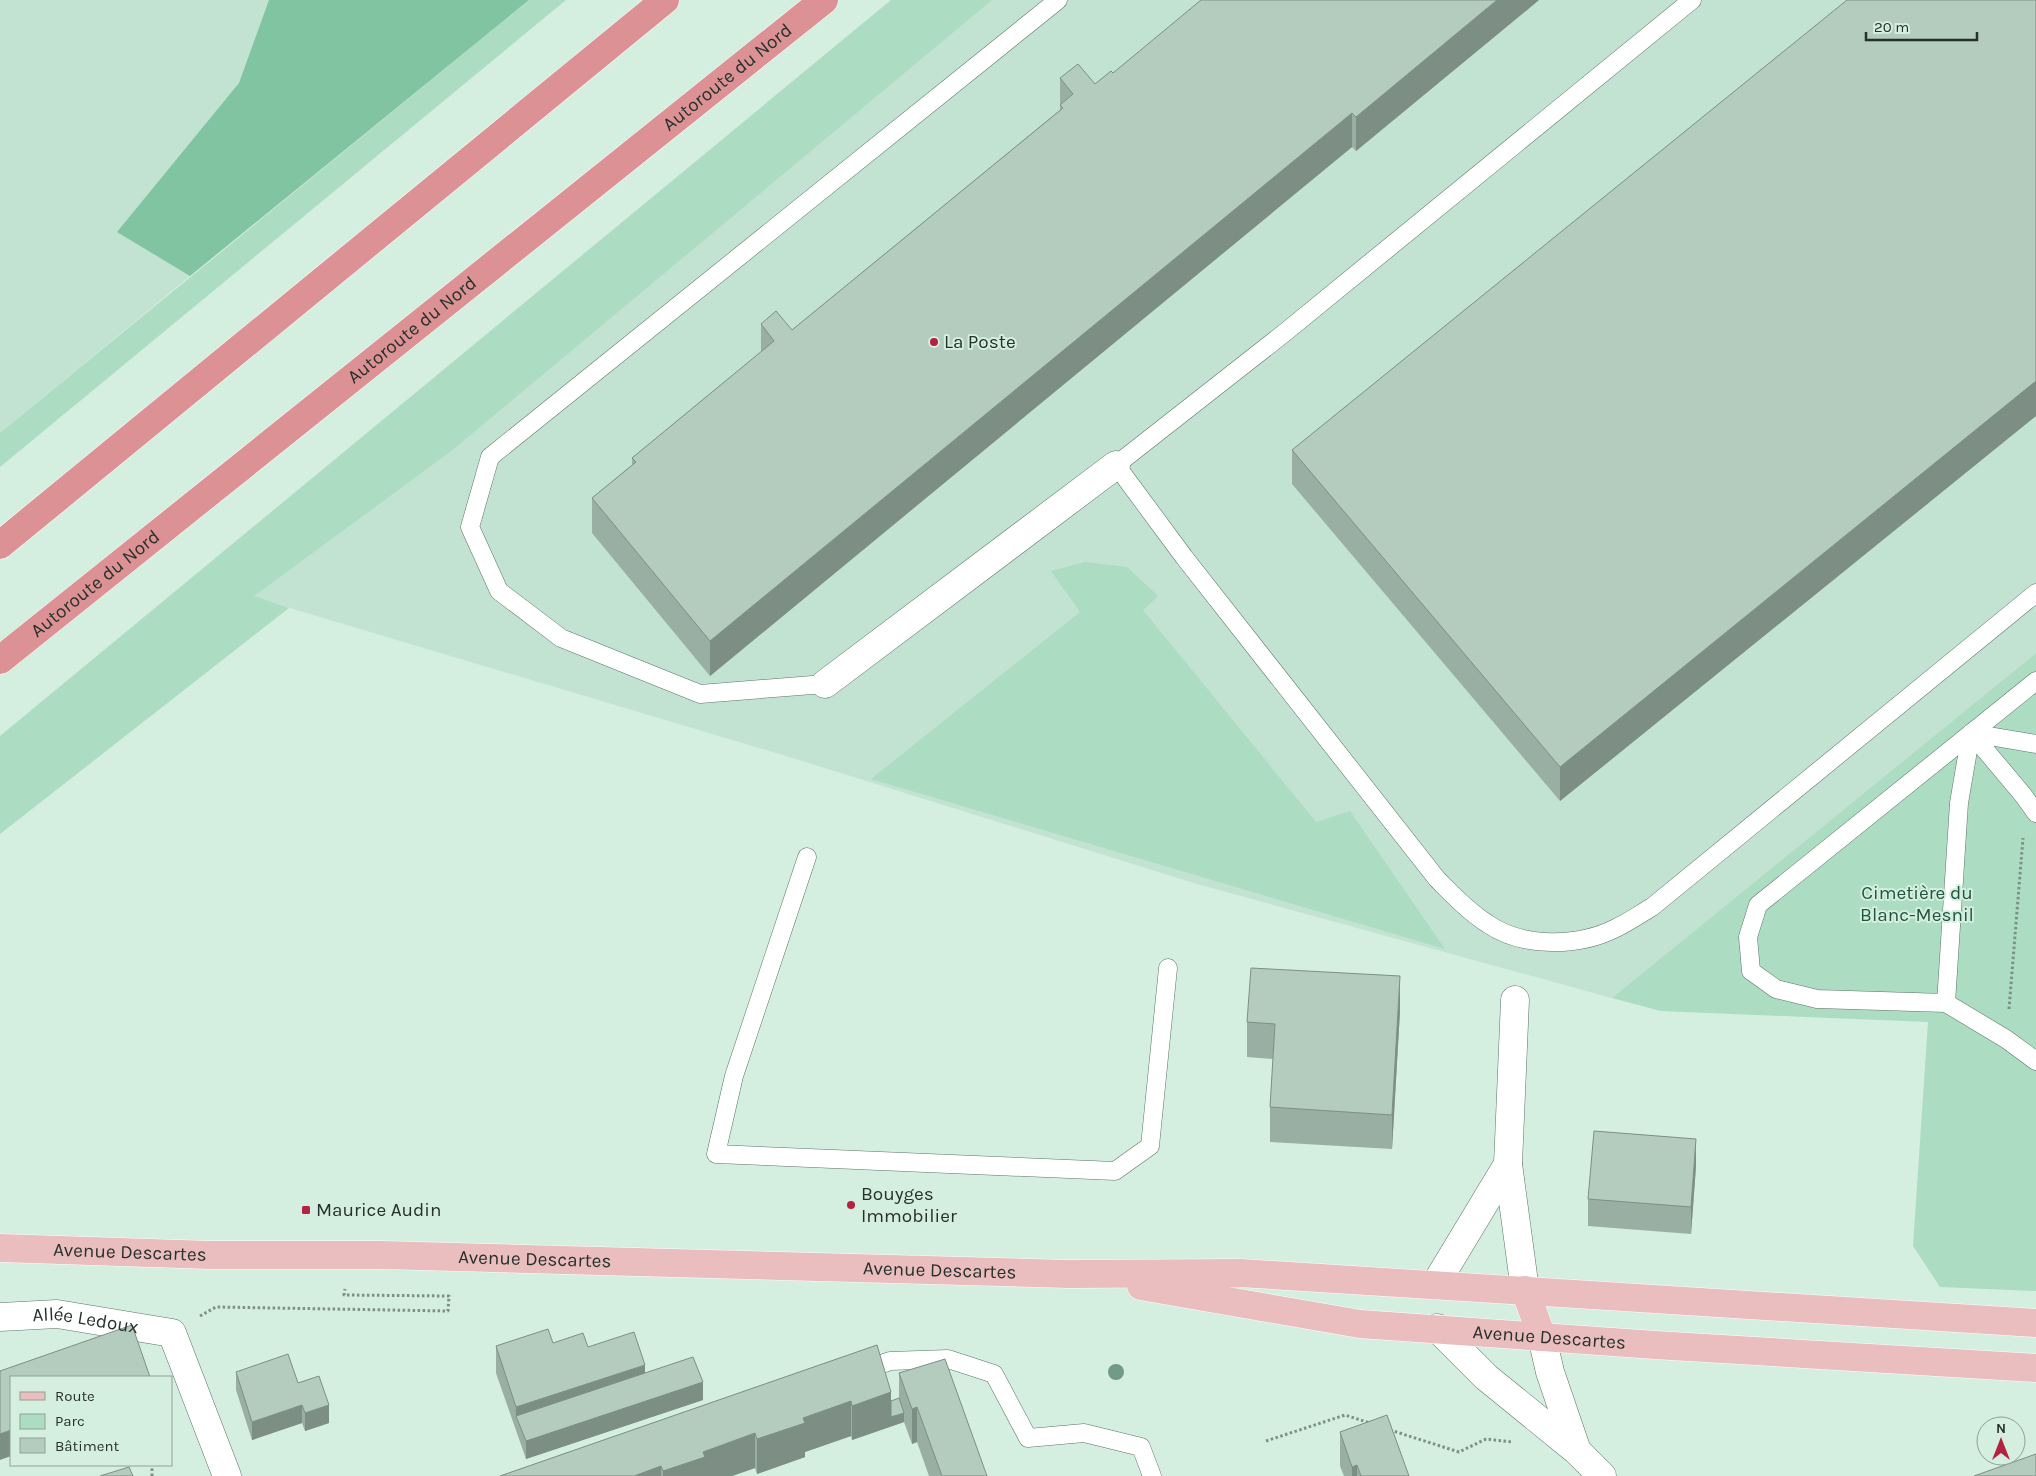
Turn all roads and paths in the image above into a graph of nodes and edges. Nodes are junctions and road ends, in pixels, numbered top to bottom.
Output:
1 (665, 0) edge
2 (824, 0) edge
3 (1058, 0) edge
4 (1692, 0) edge
5 (1116, 465) junction
6 (0, 545) edge
7 (2036, 593) edge
8 (0, 660) edge
9 (2036, 681) edge
10 (826, 684) joint
11 (1971, 733) junction
12 (2036, 744) edge
13 (2031, 806) edge
14 (807, 857) dead end
15 (1168, 968) dead end
16 (1515, 1000) dead end
17 (1946, 1003) junction
18 (2006, 1039) junction
19 (2036, 1061) edge
20 (1508, 1164) junction
21 (0, 1248) edge
22 (346, 1255) junction
23 (1068, 1274) junction
24 (1435, 1285) junction
25 (1525, 1290) junction
26 (0, 1317) edge
27 (2036, 1323) edge
28 (1437, 1328) junction
29 (172, 1333) junction
30 (1542, 1336) junction
31 (2036, 1368) edge
32 (844, 1377) edge
33 (1374, 1425) edge
34 (1383, 1428) edge
35 (1266, 1441) dead end
36 (1513, 1442) dead end
37 (1578, 1451) junction
38 (226, 1476) edge
39 (1152, 1476) edge
40 (1602, 1476) edge

1 - 6 highway
2 - 8 highway, Autoroute du Nord
3 - 10 lane
4 - 5 lane
5 - 7 lane
5 - 10 street
9 - 11 lane
11 - 12 lane
11 - 13 lane
11 - 17 lane
11 - 17 lane
13 - 18 path
14 - 15 lane
16 - 20 street
17 - 18 lane
18 - 19 lane
20 - 24 street
20 - 25 street
21 - 22 main road, Avenue Descartes
22 - 23 main road, Avenue Descartes
22 - 29 path
23 - 24 main road, Avenue Descartes
23 - 28 main road, Avenue Descartes
24 - 25 main road, Avenue Descartes
24 - 28 main road
25 - 27 main road, Avenue Descartes
25 - 30 main road
26 - 29 street, Allée Ledoux
28 - 30 main road, Avenue Descartes
28 - 37 street
29 - 38 street
30 - 31 main road, Avenue Descartes
30 - 37 street
32 - 39 lane
33 - 35 path
34 - 36 path
37 - 40 street

